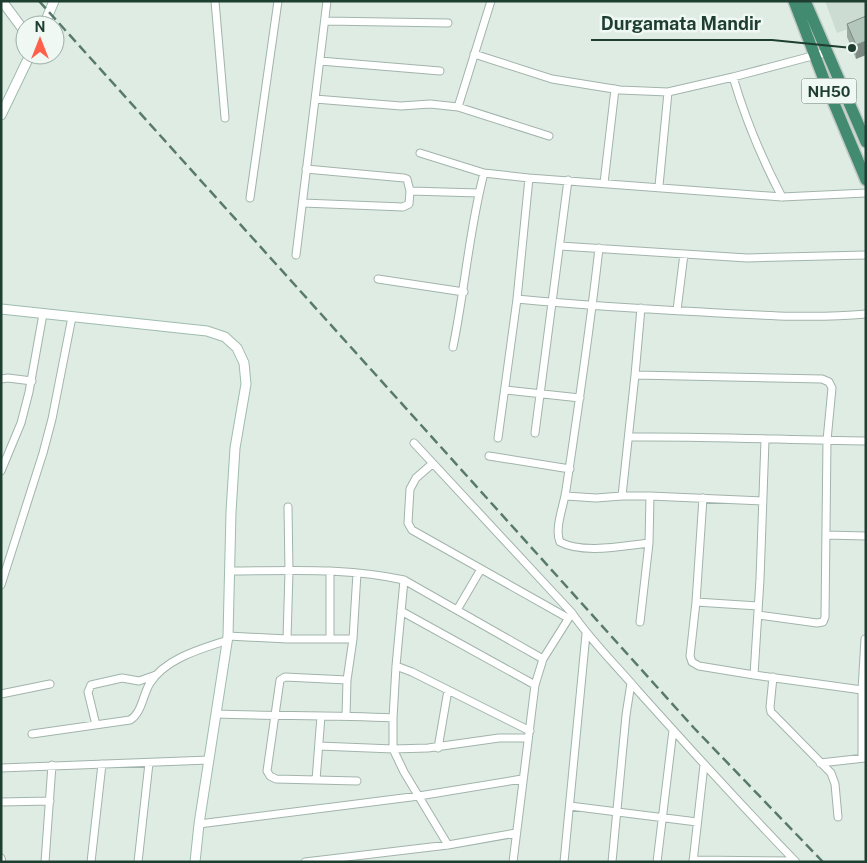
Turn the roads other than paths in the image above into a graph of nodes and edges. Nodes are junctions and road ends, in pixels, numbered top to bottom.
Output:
1 (2, 1) edge
2 (54, 1) edge
3 (215, 1) edge
4 (278, 1) edge
5 (327, 1) edge
6 (491, 1) edge
7 (794, 1) edge
8 (805, 1) edge
9 (48, 15) edge
10 (15, 19) edge
11 (325, 22) junction
12 (448, 23) dead end
13 (827, 52) junction
14 (474, 54) junction
15 (815, 55) junction
16 (320, 61) junction
17 (25, 65) edge
18 (440, 71) dead end
19 (733, 77) junction
20 (615, 90) junction
21 (668, 92) junction
22 (315, 99) junction
23 (458, 107) junction
24 (1, 114) edge
25 (225, 118) dead end
26 (549, 136) dead end
27 (866, 142) edge
28 (420, 153) dead end
29 (306, 169) junction
30 (484, 173) junction
31 (529, 178) junction
32 (568, 180) junction
33 (866, 180) edge
34 (604, 183) junction
35 (660, 186) junction
36 (410, 191) junction
37 (479, 193) junction
38 (866, 193) edge
39 (782, 197) junction
40 (250, 198) dead end
41 (303, 203) junction
42 (560, 246) junction
43 (599, 248) junction
44 (684, 254) junction
45 (296, 255) dead end
46 (866, 255) edge
47 (378, 279) dead end
48 (464, 292) junction
49 (518, 299) junction
50 (551, 302) junction
51 (592, 306) junction
52 (641, 308) junction
53 (1, 309) edge
54 (677, 310) junction
55 (43, 314) junction
56 (866, 314) edge
57 (72, 317) junction
58 (454, 347) dead end
59 (635, 376) junction
60 (1, 380) edge
61 (32, 382) junction
62 (505, 390) junction
63 (541, 394) junction
64 (580, 398) junction
65 (536, 433) dead end
66 (629, 437) junction
67 (498, 438) dead end
68 (765, 440) junction
69 (827, 440) junction
70 (866, 441) edge
71 (414, 443) dead end
72 (489, 456) dead end
73 (432, 464) junction
74 (570, 469) junction
75 (1, 471) edge
76 (566, 496) junction
77 (622, 496) junction
78 (650, 496) junction
79 (703, 498) junction
80 (763, 501) junction
81 (288, 507) dead end
82 (826, 535) junction
83 (866, 536) edge
84 (649, 544) junction
85 (481, 569) junction
86 (230, 571) junction
87 (330, 571) junction
88 (289, 572) junction
89 (357, 573) junction
90 (404, 580) junction
91 (1, 585) edge
92 (696, 602) junction
93 (758, 606) junction
94 (457, 610) junction
95 (401, 611) junction
96 (570, 615) junction
97 (758, 615) junction
98 (640, 622) dead end
99 (586, 634) junction
100 (228, 638) junction
101 (330, 638) junction
102 (353, 639) junction
103 (865, 639) edge
104 (287, 640) junction
105 (543, 659) junction
106 (396, 666) junction
107 (156, 674) junction
108 (754, 676) junction
109 (774, 677) junction
110 (347, 680) junction
111 (632, 683) junction
112 (50, 684) dead end
113 (535, 686) junction
114 (448, 690) junction
115 (862, 690) junction
116 (1, 694) edge
117 (216, 714) junction
118 (274, 716) junction
119 (321, 716) junction
120 (346, 716) junction
121 (393, 718) junction
122 (96, 726) junction
123 (673, 730) junction
124 (32, 734) dead end
125 (529, 734) junction
126 (319, 746) junction
127 (438, 748) junction
128 (393, 749) junction
129 (864, 758) edge
130 (209, 760) junction
131 (149, 763) junction
132 (820, 763) junction
133 (102, 764) junction
134 (704, 765) junction
135 (52, 766) junction
136 (1, 768) edge
137 (522, 779) junction
138 (316, 780) junction
139 (357, 781) dead end
140 (419, 796) junction
141 (50, 801) junction
142 (1, 802) edge
143 (570, 806) junction
144 (618, 811) junction
145 (663, 817) junction
146 (838, 817) dead end
147 (698, 822) junction
148 (199, 824) junction
149 (516, 833) junction
150 (448, 845) junction
151 (693, 861) edge
152 (738, 861) edge
153 (785, 861) edge
154 (795, 861) edge
155 (45, 862) edge
156 (91, 862) edge
157 (138, 862) edge
158 (195, 862) edge
159 (305, 862) edge
160 (513, 862) edge
161 (564, 862) edge
162 (612, 862) edge
163 (657, 862) edge

1 - 10 main road
2 - 9 main road
3 - 25 street
4 - 40 street
5 - 11 street
6 - 14 street
7 - 15 highway, NH50
8 - 13 highway, NH50
11 - 12 street
11 - 16 street
13 - 15 street
13 - 27 highway, NH50
14 - 20 street
14 - 23 street
15 - 19 street
15 - 33 highway, NH50
16 - 18 street
16 - 22 street
17 - 24 main road
19 - 21 street
19 - 39 street
20 - 21 street
20 - 34 street
21 - 35 street
22 - 23 street
22 - 29 street
23 - 26 street
28 - 30 street
29 - 36 street
29 - 41 street
30 - 31 street
30 - 37 street
31 - 32 street
31 - 49 street
32 - 34 street
32 - 42 street
34 - 35 street
35 - 39 street
36 - 37 street
36 - 41 street
37 - 48 street
38 - 39 street
41 - 45 street
42 - 43 street
42 - 50 street
43 - 44 street
43 - 51 street
44 - 46 street
44 - 54 street
47 - 48 street
48 - 58 street
49 - 50 street
49 - 62 street
50 - 51 street
50 - 63 street
51 - 52 street
51 - 64 street
52 - 54 street
52 - 59 street
53 - 55 main road
54 - 56 street
55 - 57 main road
55 - 61 street
57 - 86 main road
57 - 91 street
59 - 66 street
59 - 69 street
60 - 61 street
61 - 75 street
62 - 63 street
62 - 67 street
63 - 64 street
63 - 65 street
64 - 74 street
66 - 68 street
66 - 77 street
68 - 69 street
68 - 80 street
69 - 70 street
69 - 82 street
71 - 73 street
72 - 74 street
73 - 85 street
73 - 96 street
74 - 76 street
76 - 77 street
76 - 84 street
77 - 78 street
78 - 79 street
78 - 84 street
79 - 80 street
79 - 92 street
80 - 93 street
81 - 88 street
82 - 83 street
82 - 97 street
84 - 98 street
85 - 94 street
85 - 96 street
86 - 88 street
86 - 100 main road
87 - 88 street
87 - 89 street
87 - 101 street
88 - 104 street
89 - 90 street
89 - 102 street
90 - 94 street
90 - 95 street
92 - 93 street
92 - 108 street
93 - 97 street
94 - 105 street
95 - 106 street
95 - 113 street
96 - 99 street
96 - 105 street
97 - 108 street
99 - 111 street
99 - 143 street
100 - 104 street
100 - 107 street
100 - 117 main road
101 - 102 street
101 - 104 street
102 - 110 street
103 - 115 street
105 - 113 street
106 - 114 street
106 - 121 street
107 - 122 street
107 - 122 street
108 - 109 street
109 - 115 street
109 - 132 street
110 - 118 street
110 - 120 street
111 - 123 street
111 - 144 street
112 - 116 street
113 - 125 street
114 - 125 street
114 - 127 street
115 - 129 street
117 - 118 street
117 - 130 main road
118 - 119 street
118 - 138 street
119 - 120 street
119 - 126 street
120 - 121 street
121 - 128 street
122 - 124 street
123 - 134 street
123 - 145 street
125 - 127 street
125 - 137 street
126 - 128 street
126 - 138 street
127 - 128 street
128 - 140 street
129 - 132 street
130 - 131 street
130 - 148 main road
131 - 133 street
131 - 157 street
132 - 146 street
133 - 135 street
133 - 156 street
134 - 147 street
134 - 154 street
135 - 136 street
135 - 141 street
137 - 140 street
137 - 149 street
138 - 139 street
140 - 148 street
140 - 150 street
141 - 142 street
141 - 155 street
143 - 144 street
143 - 161 street
144 - 145 street
144 - 162 street
145 - 147 street
145 - 163 street
147 - 151 street
148 - 158 main road
149 - 150 street
149 - 160 street
150 - 159 street
151 - 152 street
152 - 153 street
153 - 154 street

